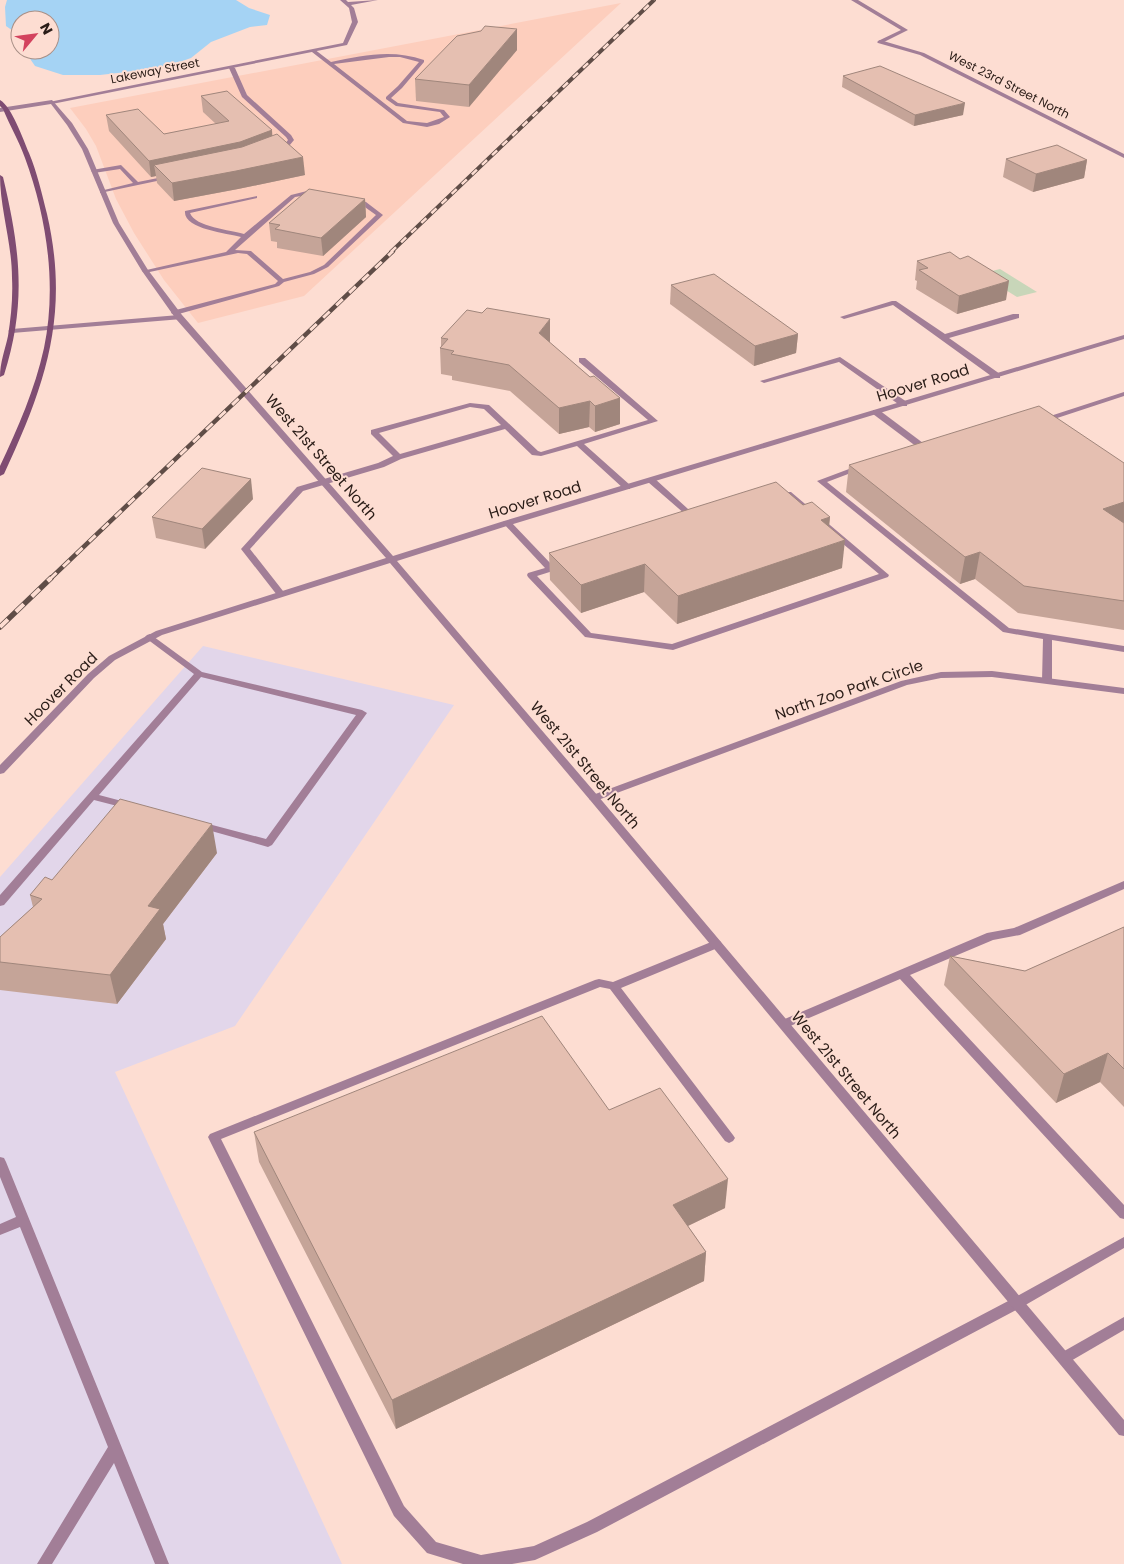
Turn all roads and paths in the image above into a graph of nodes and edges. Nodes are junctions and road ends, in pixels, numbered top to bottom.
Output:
1 (375, 0) edge
2 (854, 0) edge
3 (345, 2) edge
4 (314, 51) junction
5 (332, 63) junction
6 (232, 68) junction
7 (0, 102) edge
8 (52, 102) junction
9 (3, 109) edge
10 (270, 152) edge
11 (1124, 156) edge
12 (94, 171) junction
13 (176, 176) edge
14 (0, 177) edge
15 (137, 184) junction
16 (102, 192) junction
17 (255, 197) dead end
18 (326, 197) edge
19 (345, 200) edge
20 (246, 236) junction
21 (229, 252) junction
22 (145, 271) junction
23 (282, 281) junction
24 (177, 315) junction
25 (1016, 316) dead end
26 (844, 317) dead end
27 (52, 328) junction
28 (12, 331) junction
29 (944, 337) junction
30 (1124, 337) edge
31 (582, 360) dead end
32 (0, 375) edge
33 (997, 376) junction
34 (764, 381) dead end
35 (1124, 394) edge
36 (904, 404) junction
37 (876, 412) junction
38 (1030, 419) edge
39 (506, 426) junction
40 (579, 443) junction
41 (915, 451) edge
42 (398, 457) junction
43 (868, 466) edge
44 (0, 474) edge
45 (651, 480) junction
46 (324, 482) junction
47 (627, 487) junction
48 (698, 522) junction
49 (507, 523) junction
50 (391, 559) junction
51 (550, 569) junction
52 (280, 593) junction
53 (150, 637) junction
54 (1048, 637) junction
55 (1124, 649) edge
56 (199, 674) junction
57 (1047, 681) junction
58 (1124, 691) edge
59 (0, 771) edge
60 (92, 796) junction
61 (594, 798) junction
62 (138, 809) edge
63 (194, 824) edge
64 (1124, 886) edge
65 (0, 902) edge
66 (716, 944) junction
67 (902, 974) junction
68 (614, 986) junction
69 (784, 1024) junction
70 (729, 1138) dead end
71 (0, 1162) edge
72 (1124, 1214) edge
73 (24, 1220) junction
74 (0, 1230) edge
75 (1124, 1242) edge
76 (1017, 1303) junction
77 (1124, 1322) edge
78 (1064, 1358) junction
79 (1124, 1430) edge
80 (116, 1448) junction
81 (44, 1564) edge
82 (162, 1564) edge

1 - 3 street
2 - 11 street, West 23rd Street North
3 - 4 street, Lakeway Street
4 - 5 street
4 - 6 street, Lakeway Street
5 - 5 street
6 - 8 street, Lakeway Street
6 - 10 street
7 - 9 main road
8 - 9 street, Lakeway Street
8 - 12 street, West 21st Street North
9 - 27 main road
12 - 15 street
12 - 16 street, West 21st Street North
13 - 15 street
14 - 28 main road
15 - 16 street
16 - 22 street, West 21st Street North
17 - 20 street
18 - 20 street
19 - 23 street
20 - 21 street
21 - 22 street
21 - 23 street
22 - 24 street, West 21st Street North
23 - 24 street
24 - 27 street
24 - 46 street, West 21st Street North
25 - 29 street
26 - 29 street
27 - 28 street
27 - 44 main road
28 - 32 main road
29 - 33 street
30 - 33 street, Hoover Road
31 - 40 street
33 - 36 street, Hoover Road
34 - 36 street
35 - 38 street
36 - 37 street, Hoover Road
37 - 41 street
37 - 45 street, Hoover Road
39 - 40 street
39 - 42 street
39 - 42 street
40 - 47 street
42 - 46 street
43 - 54 street
45 - 47 street, Hoover Road
45 - 48 street
46 - 50 street, West 21st Street North
46 - 52 street
47 - 49 street, Hoover Road
48 - 51 street
48 - 51 street
49 - 50 street, Hoover Road
49 - 51 street
50 - 52 street, Hoover Road
50 - 61 street, West 21st Street North
52 - 53 street, Hoover Road
53 - 56 street
53 - 59 street, Hoover Road
54 - 55 street
54 - 57 street
56 - 60 street
56 - 63 street
57 - 58 street, North Zoo Park Circle
57 - 61 street, North Zoo Park Circle
60 - 62 street
60 - 65 street
61 - 66 street, West 21st Street North
64 - 67 street
66 - 68 street
66 - 69 street, West 21st Street North
67 - 69 street
67 - 72 street
68 - 70 street
68 - 76 street
69 - 76 street, West 21st Street North
71 - 73 street
73 - 74 street
73 - 80 street
75 - 76 street
76 - 78 street, West 21st Street North
77 - 78 street
78 - 79 street, West 21st Street North
80 - 81 street
80 - 82 street

